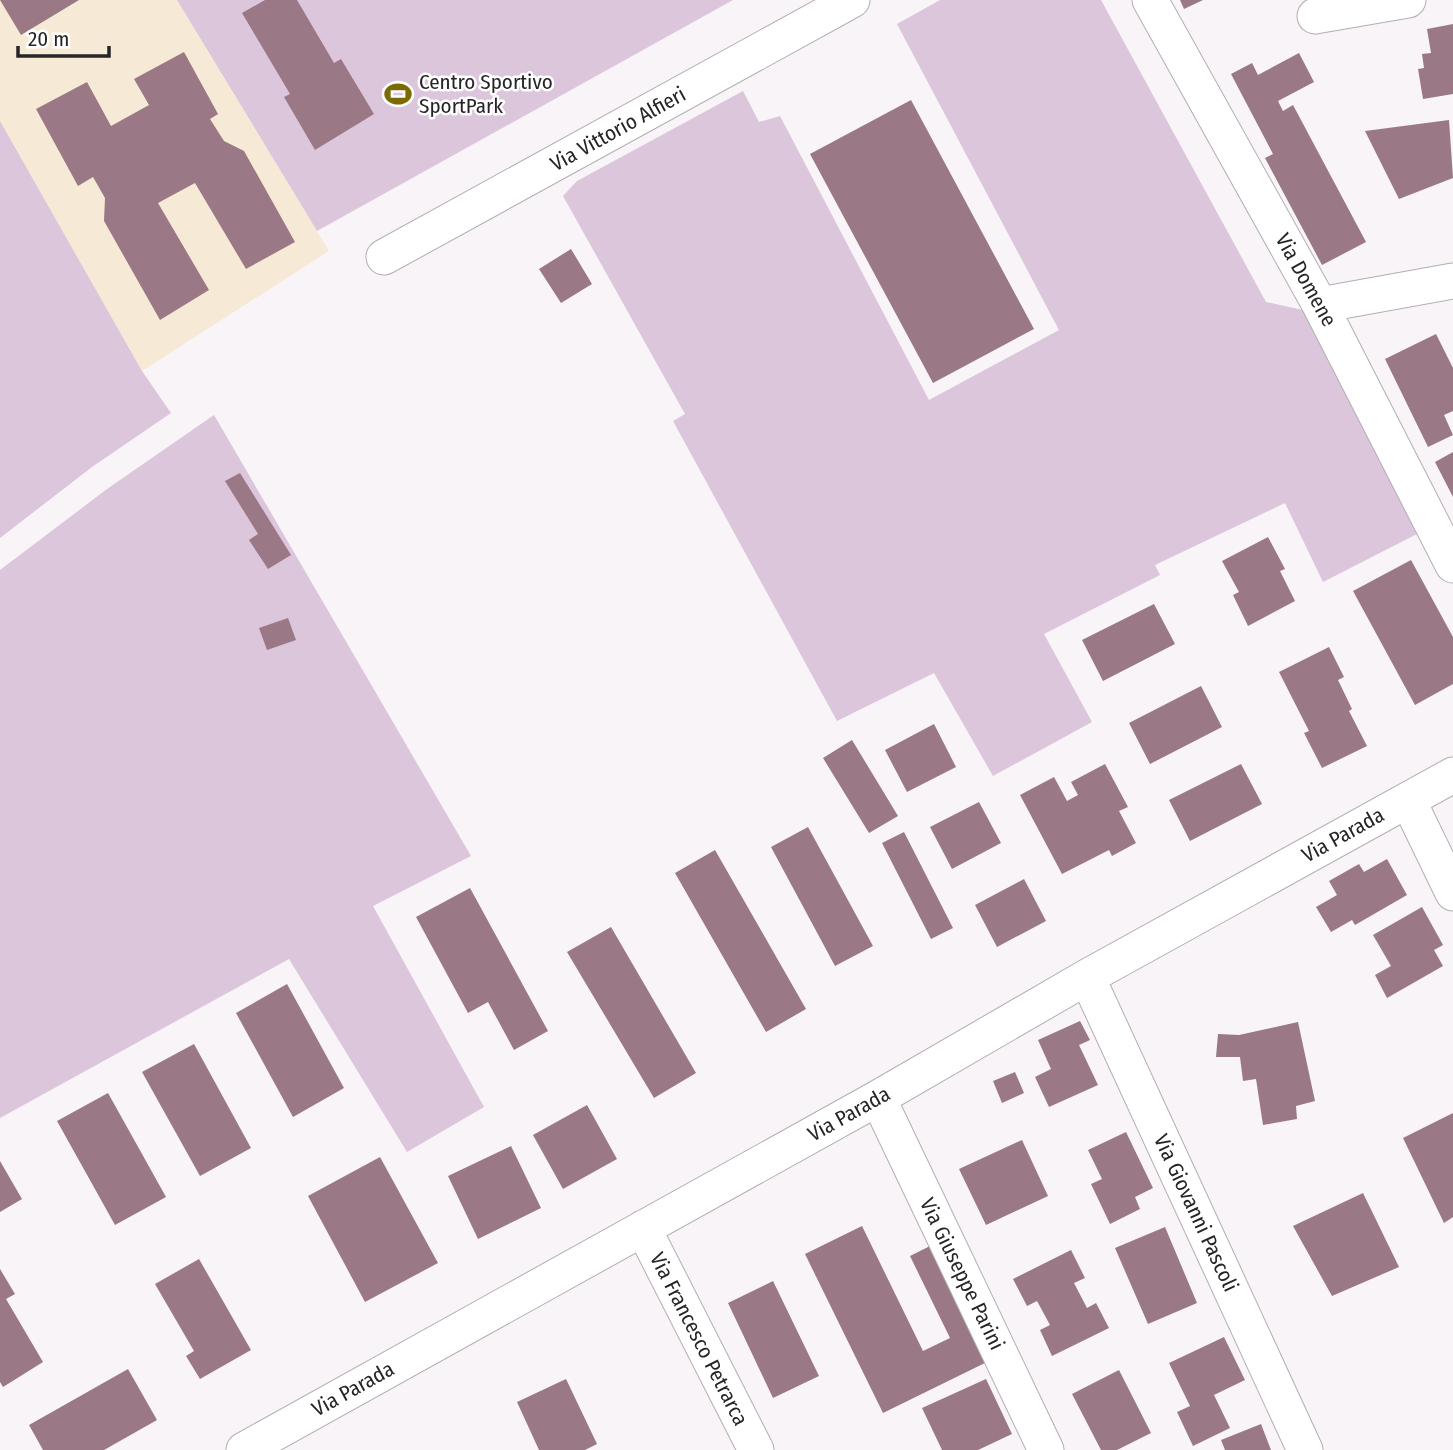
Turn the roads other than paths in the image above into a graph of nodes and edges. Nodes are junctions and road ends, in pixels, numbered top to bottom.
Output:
1 (852, 0) edge
2 (1150, 0) edge
3 (1408, 0) edge
4 (1315, 16) dead end
5 (384, 257) dead end
6 (1453, 281) edge
7 (1320, 305) junction
8 (1453, 565) edge
9 (1453, 775) edge
10 (1408, 800) junction
11 (1453, 893) edge
12 (1087, 977) junction
13 (878, 1098) junction
14 (643, 1228) junction
15 (244, 1450) edge
16 (756, 1450) edge
17 (1046, 1450) edge
18 (1305, 1450) edge

1 - 5 street, Via Vittorio Alfieri
2 - 7 street, Via Domene
3 - 4 street
6 - 7 street
7 - 8 street, Via Domene
9 - 10 street, Via Parada
10 - 11 street
10 - 12 street, Via Parada
12 - 13 street, Via Parada
12 - 18 street, Via Giovanni Pascoli
13 - 14 street, Via Parada
13 - 17 street, Via Giuseppe Parini
14 - 15 street, Via Parada
14 - 16 street, Via Francesco Petrarca

